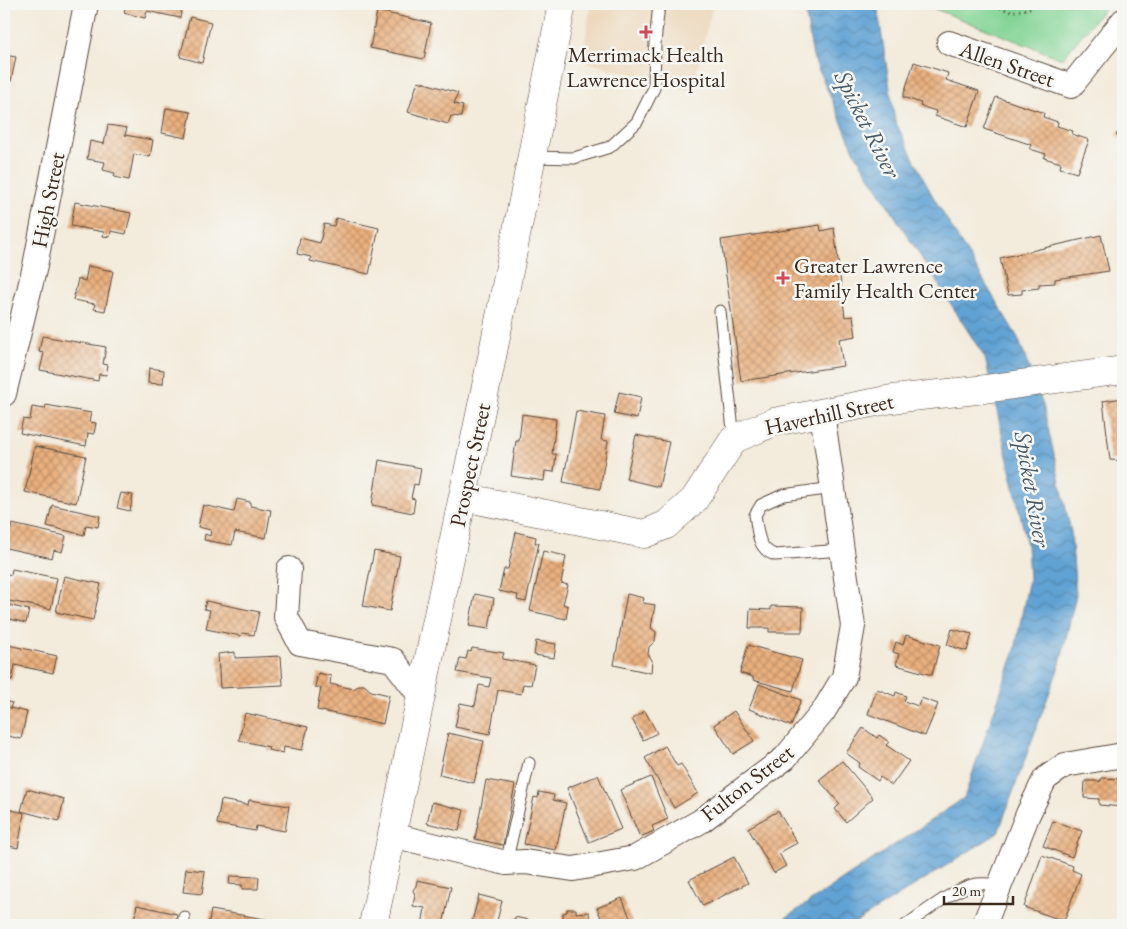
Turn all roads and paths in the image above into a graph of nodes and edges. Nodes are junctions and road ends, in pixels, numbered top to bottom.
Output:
1 (86, 4) edge
2 (562, 4) edge
3 (659, 4) edge
4 (991, 4) edge
5 (1037, 4) edge
6 (1123, 21) edge
7 (949, 43) dead end
8 (532, 157) junction
9 (720, 311) dead end
10 (1123, 370) edge
11 (4, 394) edge
12 (822, 413) junction
13 (734, 439) junction
14 (833, 488) junction
15 (463, 497) junction
16 (842, 550) junction
17 (290, 569) dead end
18 (421, 697) junction
19 (1123, 755) edge
20 (529, 763) dead end
21 (392, 834) junction
22 (506, 863) junction
23 (1000, 884) junction
24 (373, 925) edge
25 (906, 925) edge
26 (984, 925) edge

1 - 11 street, High Street
2 - 8 street, Prospect Street
3 - 8 lane
4 - 5 path
6 - 7 street, Allen Street
8 - 15 street, Prospect Street
9 - 13 lane
10 - 12 street, Haverhill Street
12 - 13 street, Haverhill Street
12 - 14 street, Fulton Street
13 - 15 street, Haverhill Street
14 - 16 street, Fulton Street
14 - 16 lane
15 - 18 street, Prospect Street
16 - 22 street, Fulton Street
17 - 18 street
18 - 21 street, Prospect Street
19 - 23 street
20 - 22 lane
21 - 22 street, Fulton Street
21 - 24 street, Prospect Street
23 - 25 lane
23 - 26 street

